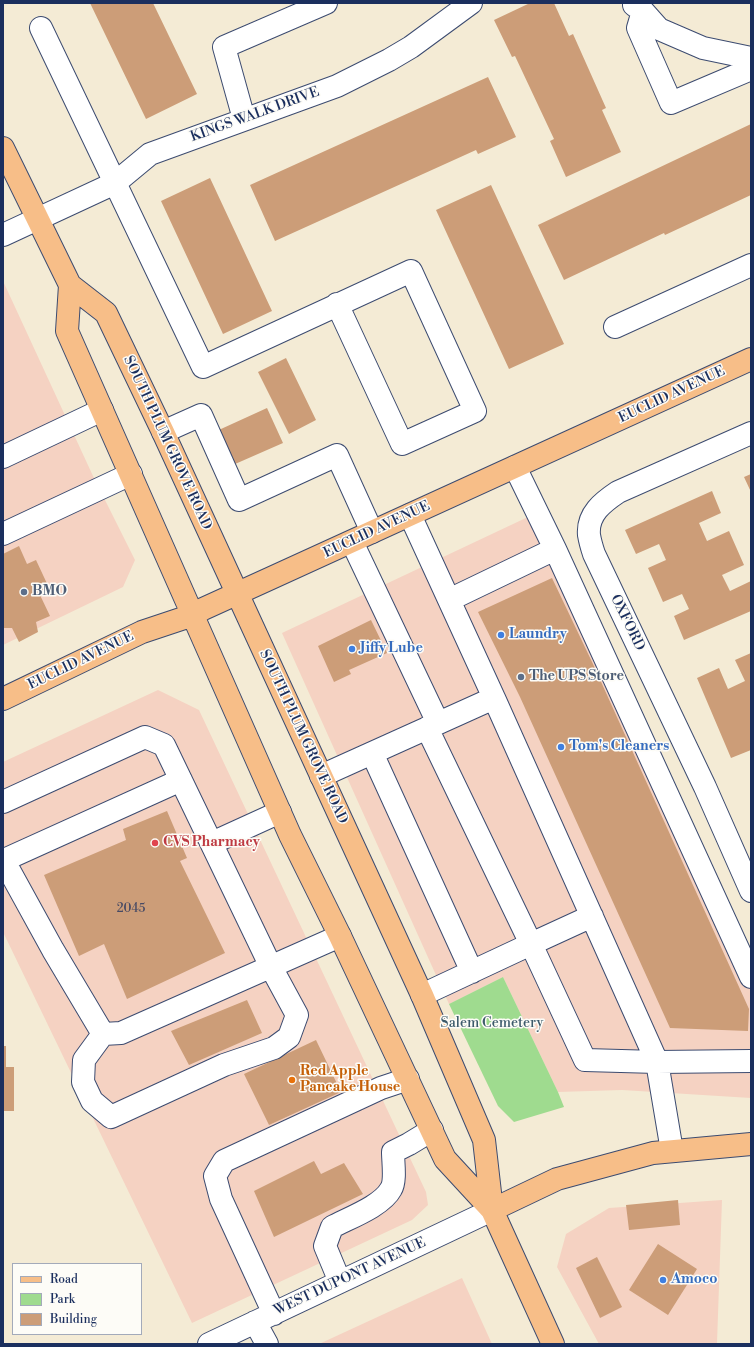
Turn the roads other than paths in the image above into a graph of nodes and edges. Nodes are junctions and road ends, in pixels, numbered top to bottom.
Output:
1 (326, 3) edge
2 (468, 4) edge
3 (637, 7) edge
4 (41, 28) dead end
5 (751, 58) edge
6 (751, 68) edge
7 (244, 119) junction
8 (3, 148) edge
9 (115, 183) junction
10 (37, 220) junction
11 (3, 235) edge
12 (751, 265) edge
13 (70, 286) junction
14 (338, 304) junction
15 (615, 327) dead end
16 (751, 359) edge
17 (102, 410) junction
18 (163, 432) junction
19 (751, 433) edge
20 (3, 457) edge
21 (515, 467) junction
22 (131, 474) junction
23 (410, 515) junction
24 (372, 532) junction
25 (3, 534) edge
26 (352, 542) junction
27 (555, 549) junction
28 (237, 594) junction
29 (449, 600) junction
30 (193, 615) junction
31 (494, 698) junction
32 (3, 699) edge
33 (432, 725) junction
34 (372, 753) junction
35 (321, 776) junction
36 (181, 780) junction
37 (3, 802) edge
38 (280, 812) junction
39 (212, 843) junction
40 (3, 859) edge
41 (751, 891) edge
42 (592, 916) junction
43 (340, 936) junction
44 (531, 944) junction
45 (271, 967) junction
46 (472, 972) junction
47 (751, 977) edge
48 (422, 995) junction
49 (103, 1034) junction
50 (751, 1061) edge
51 (657, 1062) junction
52 (408, 1079) junction
53 (432, 1130) junction
54 (751, 1144) edge
55 (672, 1151) junction
56 (492, 1210) junction
57 (340, 1282) junction
58 (264, 1318) junction
59 (209, 1344) edge
60 (267, 1344) edge
61 (553, 1344) edge

1 - 7 street
2 - 7 street, KINGS WALK DRIVE
3 - 5 street
3 - 6 street
4 - 9 street
7 - 9 street, KINGS WALK DRIVE
8 - 10 main road, SOUTH PLUM GROVE ROAD
9 - 10 street, KINGS WALK DRIVE
9 - 14 street
10 - 11 street, KINGS WALK DRIVE
10 - 13 main road, SOUTH PLUM GROVE ROAD
12 - 15 street
13 - 17 main road, SOUTH PLUM GROVE ROAD
13 - 18 main road, SOUTH PLUM GROVE ROAD
14 - 14 street
16 - 21 main road, EUCLID AVENUE
17 - 20 street
17 - 22 main road, SOUTH PLUM GROVE ROAD
18 - 24 street
18 - 28 main road, SOUTH PLUM GROVE ROAD
19 - 41 street, OXFORD
21 - 23 main road, EUCLID AVENUE
21 - 27 street
22 - 25 street
22 - 30 main road, SOUTH PLUM GROVE ROAD
23 - 24 main road, EUCLID AVENUE
23 - 29 street
24 - 26 main road, EUCLID AVENUE
26 - 28 main road, EUCLID AVENUE
26 - 33 street
27 - 29 street
27 - 47 street
28 - 30 main road, EUCLID AVENUE
28 - 35 main road, SOUTH PLUM GROVE ROAD
29 - 31 street
30 - 32 main road, EUCLID AVENUE
30 - 38 main road, SOUTH PLUM GROVE ROAD
31 - 33 street
31 - 42 street
33 - 34 street
33 - 44 street
34 - 35 street
34 - 46 street
35 - 48 main road, SOUTH PLUM GROVE ROAD
36 - 37 street
36 - 39 street
36 - 40 street
38 - 39 street
38 - 43 main road, SOUTH PLUM GROVE ROAD
39 - 45 street
40 - 49 street
42 - 44 street
42 - 51 street
43 - 45 street
43 - 52 main road, SOUTH PLUM GROVE ROAD
44 - 46 street
44 - 51 street
45 - 49 street
45 - 49 street
46 - 48 street
48 - 56 main road, SOUTH PLUM GROVE ROAD
50 - 51 street
51 - 55 street
52 - 53 main road, SOUTH PLUM GROVE ROAD
52 - 58 street
53 - 56 main road, SOUTH PLUM GROVE ROAD
53 - 57 street
54 - 55 main road
55 - 56 main road
56 - 57 street, WEST DUPONT AVENUE
56 - 61 main road, SOUTH PLUM GROVE ROAD
57 - 58 street, WEST DUPONT AVENUE
58 - 59 street, WEST DUPONT AVENUE
58 - 60 street

